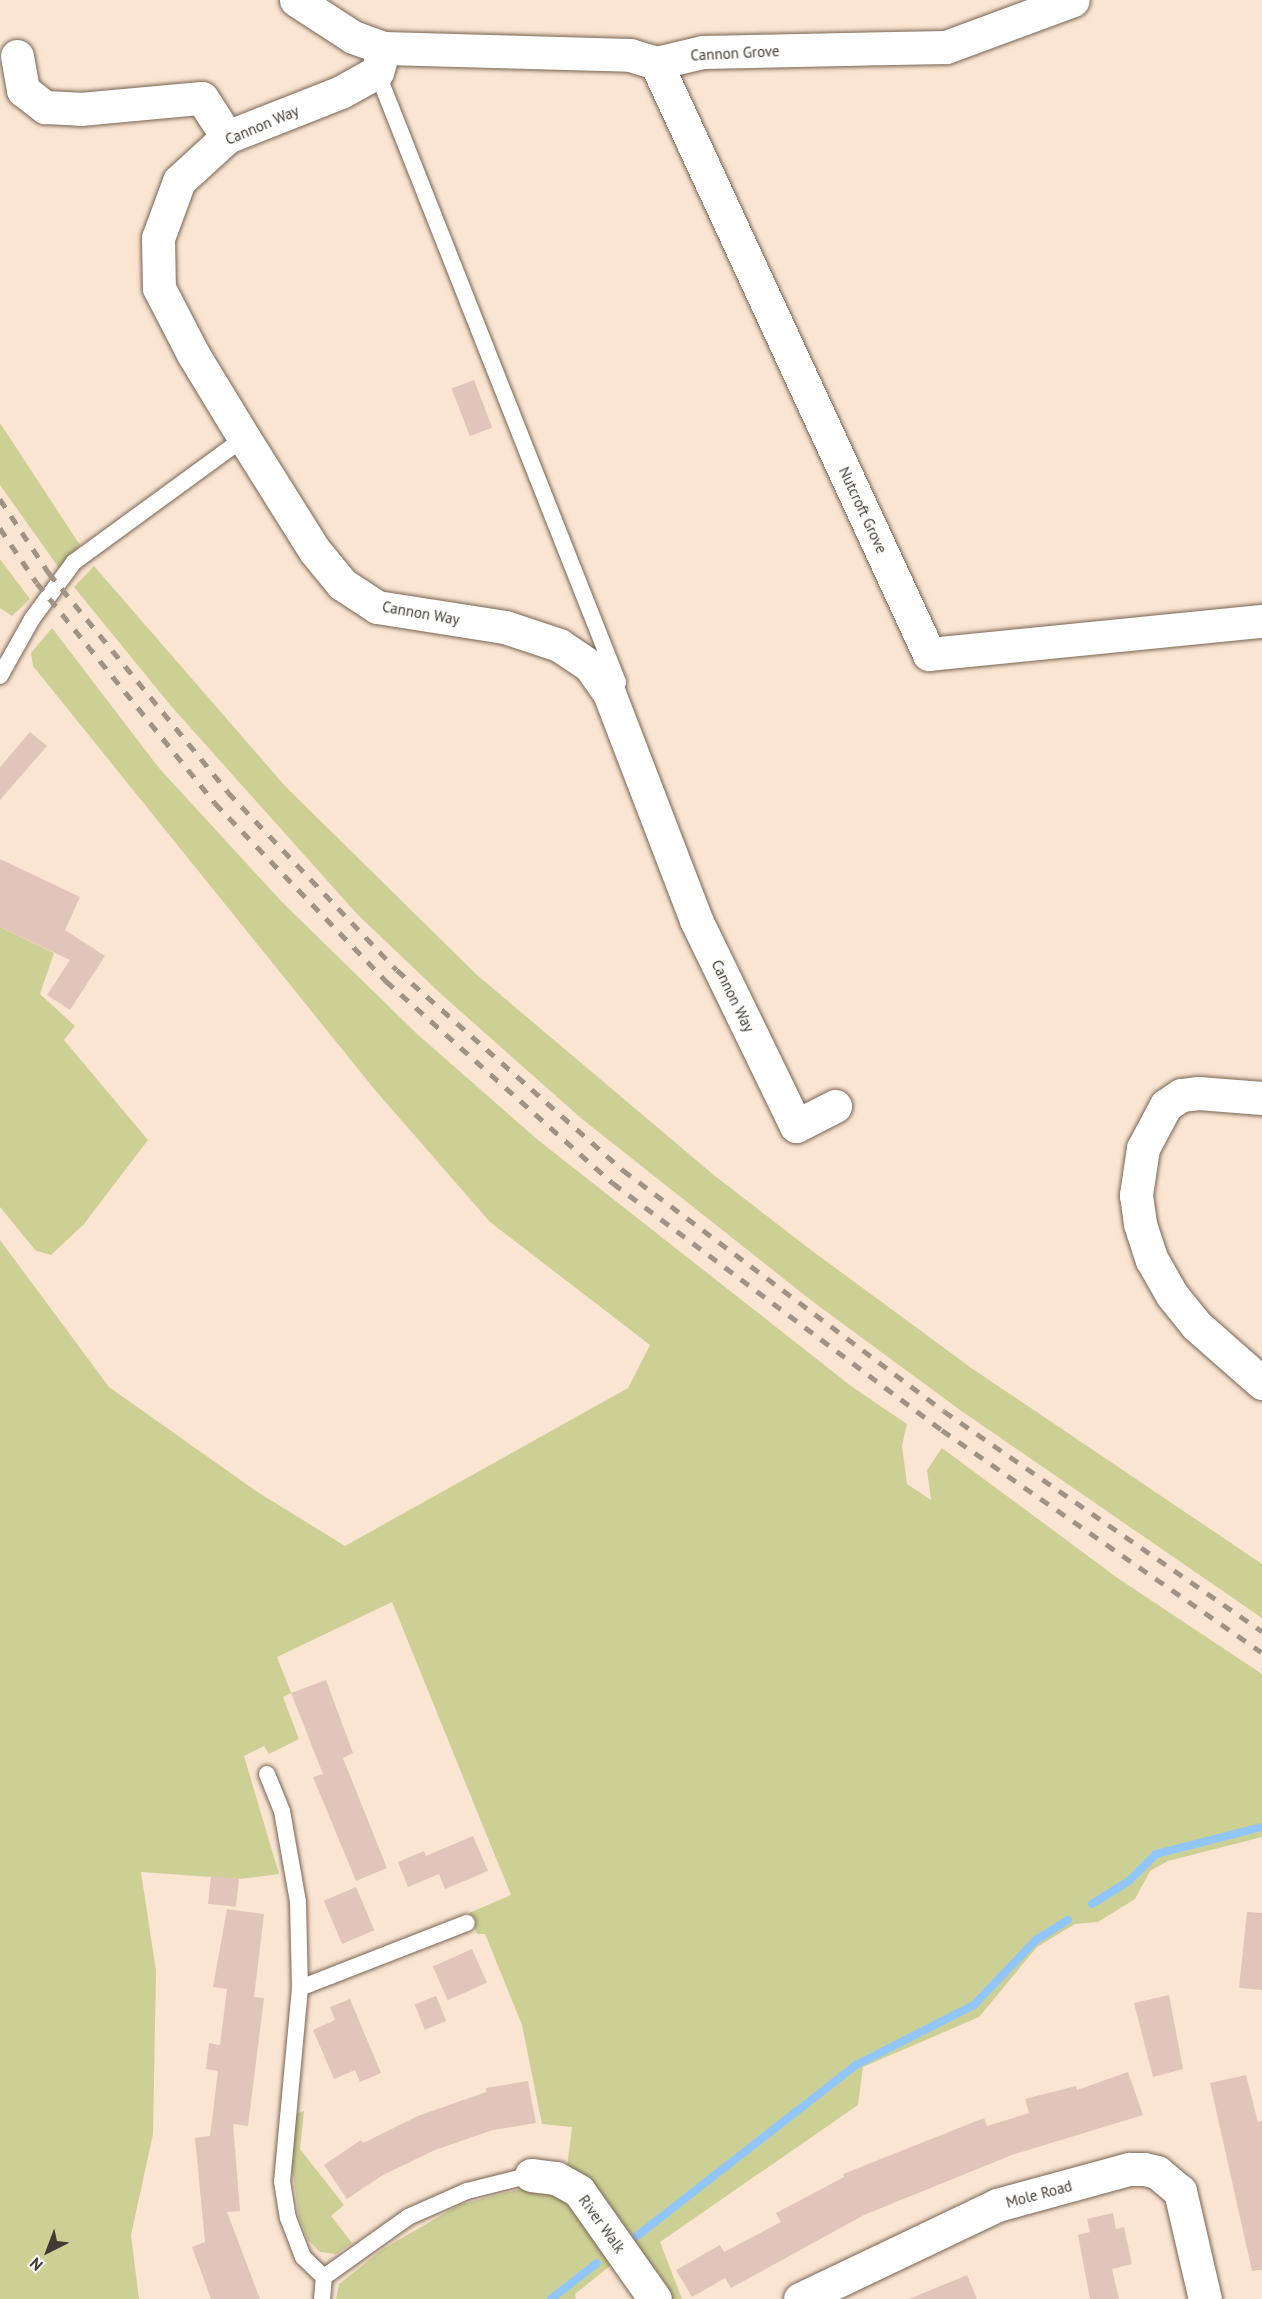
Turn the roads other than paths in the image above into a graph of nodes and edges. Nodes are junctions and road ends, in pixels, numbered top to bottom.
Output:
1 (296, 0) edge
2 (1073, 0) edge
3 (17, 56) dead end
4 (380, 60) junction
5 (656, 63) junction
6 (226, 138) junction
7 (244, 438) junction
8 (1262, 621) edge
9 (0, 676) edge
10 (609, 693) junction
11 (1262, 1098) edge
12 (835, 1106) dead end
13 (1262, 1383) edge
14 (267, 1773) dead end
15 (467, 1923) dead end
16 (300, 1988) junction
17 (531, 2175) joint
18 (324, 2277) junction
19 (322, 2299) edge
20 (655, 2299) edge
21 (800, 2299) edge
22 (1205, 2299) edge

1 - 4 street, Cannon Grove
2 - 5 street, Cannon Grove
3 - 6 street
4 - 5 street, Cannon Grove
4 - 6 street, Cannon Way
4 - 10 lane
5 - 8 street, Nutcroft Grove
6 - 7 street, Cannon Way
7 - 9 lane
7 - 10 street, Cannon Way
10 - 12 street, Cannon Way
11 - 13 street
14 - 16 lane
15 - 16 lane
16 - 18 lane
17 - 18 lane
17 - 20 street, River Walk
18 - 19 lane
21 - 22 street, Mole Road

